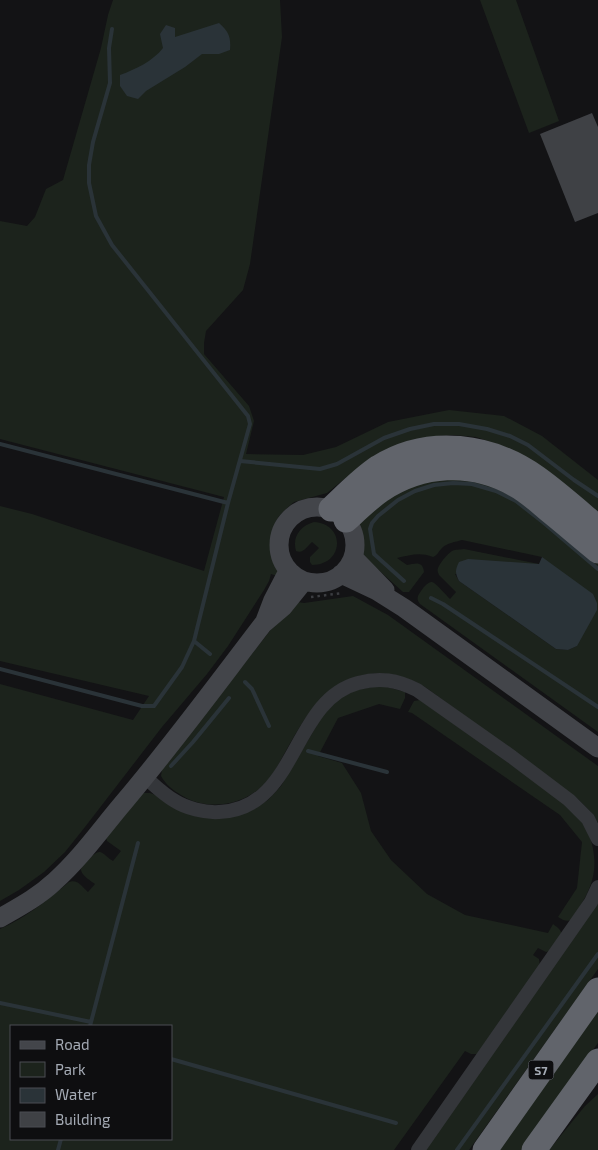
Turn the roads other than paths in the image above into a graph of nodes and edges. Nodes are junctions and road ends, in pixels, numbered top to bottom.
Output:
1 (338, 515) junction
2 (598, 528) edge
3 (598, 551) edge
4 (353, 557) junction
5 (288, 571) junction
6 (341, 574) junction
7 (305, 589) junction
8 (404, 608) junction
9 (264, 624) junction
10 (598, 748) edge
11 (145, 777) junction
12 (598, 839) edge
13 (598, 887) edge
14 (0, 918) edge
15 (598, 990) edge
16 (598, 1061) edge
17 (598, 1086) edge
18 (549, 1130) junction
19 (418, 1150) edge
20 (485, 1150) edge
21 (534, 1150) edge

1 - 2 highway
1 - 3 highway
1 - 4 street
1 - 5 street
4 - 6 street
4 - 8 street
5 - 7 street
5 - 9 street
6 - 7 street
6 - 8 street
7 - 9 street
8 - 10 street
9 - 11 street
11 - 12 street
11 - 14 street
13 - 19 street
15 - 20 highway, S7
16 - 18 highway
17 - 18 highway
18 - 21 highway

